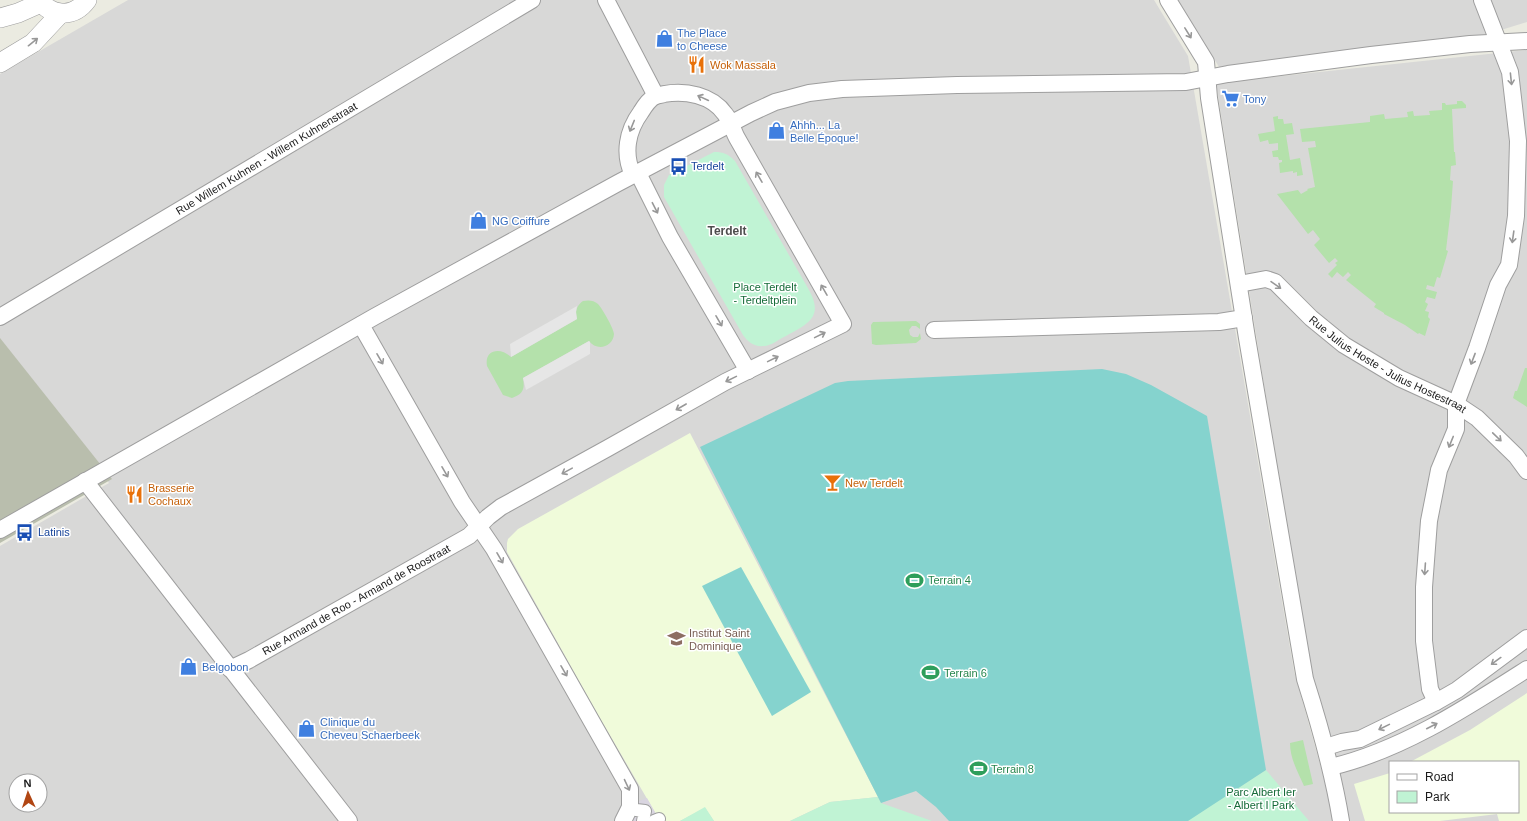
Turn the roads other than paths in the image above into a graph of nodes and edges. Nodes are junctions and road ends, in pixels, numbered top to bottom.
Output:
1 (12, 0) edge
2 (87, 0) edge
3 (532, 0) edge
4 (606, 0) edge
5 (1168, 0) edge
6 (1482, 0) edge
7 (41, 2) edge
8 (0, 7) edge
9 (60, 14) junction
10 (0, 18) edge
11 (1527, 41) edge
12 (1499, 42) junction
13 (0, 63) edge
14 (1208, 78) junction
15 (656, 96) junction
16 (730, 124) junction
17 (635, 174) junction
18 (1521, 218) edge
19 (1239, 284) junction
20 (0, 316) edge
21 (1244, 318) junction
22 (361, 325) junction
23 (934, 330) dead end
24 (748, 371) junction
25 (1456, 404) junction
26 (1527, 471) edge
27 (85, 481) junction
28 (479, 526) junction
29 (0, 530) edge
30 (1527, 638) edge
31 (230, 669) junction
32 (1527, 670) edge
33 (1436, 702) junction
34 (1326, 747) junction
35 (1331, 767) junction
36 (636, 810) dead end
37 (349, 821) edge
38 (623, 821) edge
39 (643, 821) edge
40 (1341, 821) edge

1 - 8 street
2 - 9 street
3 - 20 street, Rue Willem Kuhnen - Willem Kuhnenstraat
4 - 15 street
5 -> 14 street
6 - 12 street
7 - 9 street
7 - 10 street
13 -> 9 street
11 - 12 street
12 - 14 street
12 -> 18 street
14 - 16 street
14 - 19 street
16 -> 15 street
15 -> 17 street
16 - 17 street
24 -> 16 street
17 - 22 street
17 -> 24 street
18 -> 25 street
19 - 21 street
19 -> 25 street, Rue Julius Hoste - Julius Hostestraat
21 - 23 street
21 - 34 street
22 - 27 street
22 -> 28 street
24 -> 28 street, Rue Armand de Roo - Armand de Roostraat
25 -> 26 street, Rue Julius Hoste - Julius Hostestraat
25 -> 33 street
27 - 29 street
27 - 31 street
28 - 31 street, Rue Armand de Roo - Armand de Roostraat
28 -> 38 street
30 -> 33 street
31 - 37 street
35 -> 32 street
33 -> 34 street
34 - 35 street
35 - 40 street
36 - 39 street

